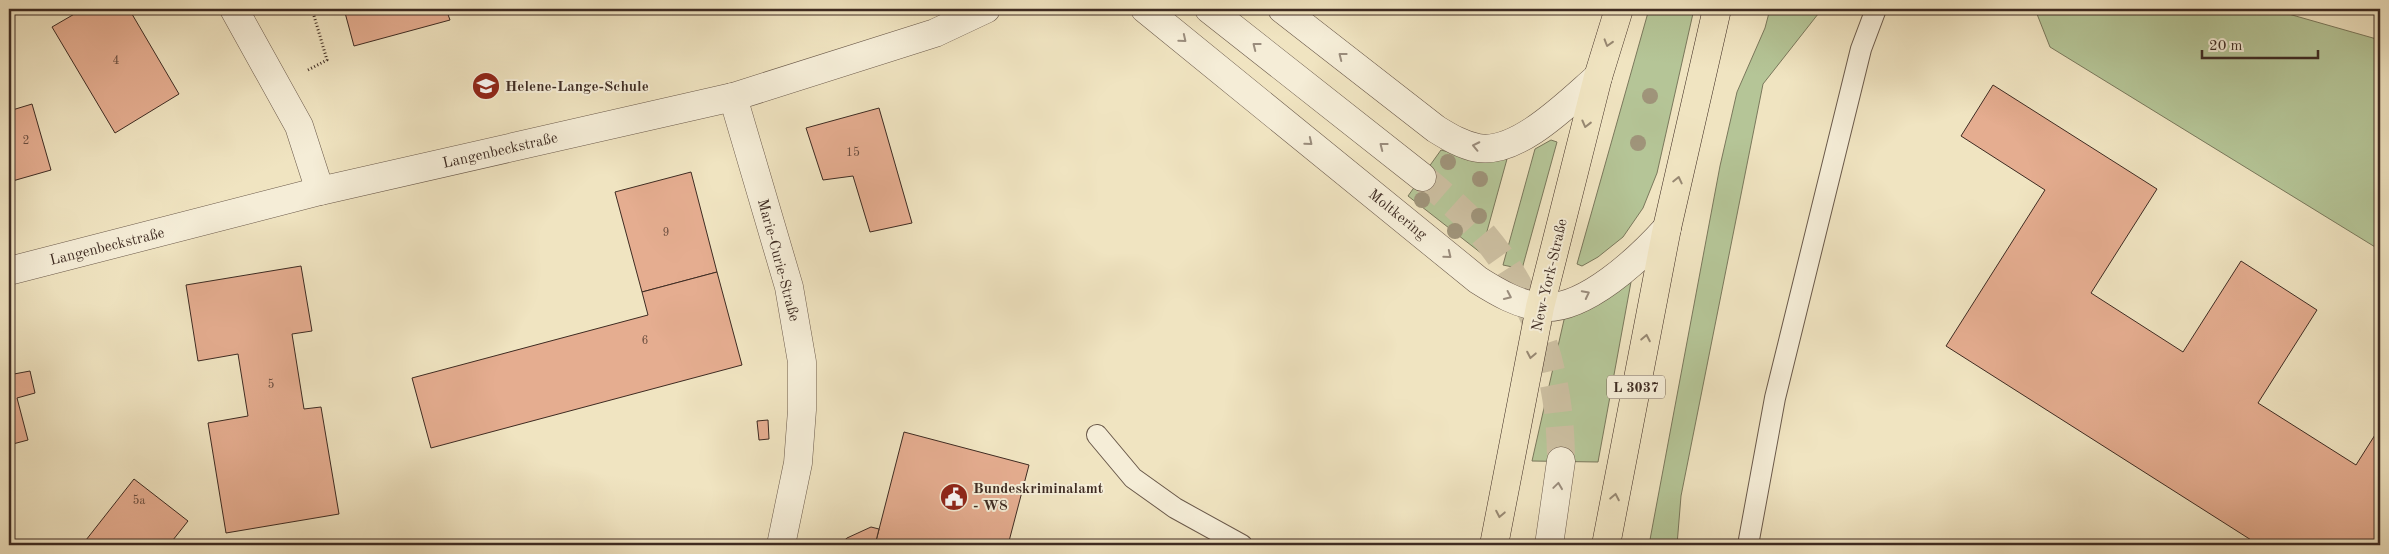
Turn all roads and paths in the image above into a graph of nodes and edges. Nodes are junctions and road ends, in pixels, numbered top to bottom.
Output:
1 (234, 9) edge
2 (312, 9) edge
3 (986, 9) edge
4 (1145, 9) edge
5 (1209, 9) edge
6 (1282, 9) edge
7 (1619, 9) edge
8 (1717, 9) edge
9 (1876, 9) edge
10 (326, 60) dead end
11 (1598, 77) junction
12 (732, 97) junction
13 (1422, 177) tunnel mouth
14 (320, 191) junction
15 (1667, 228) junction
16 (9, 271) edge
17 (1540, 307) junction
18 (1097, 435) dead end
19 (1561, 461) tunnel mouth
20 (781, 545) edge
21 (1242, 545) edge
22 (1494, 545) edge
23 (1549, 545) edge
24 (1606, 545) edge
25 (1748, 545) edge

1 - 14 street
2 - 10 path
3 - 12 street, Langenbeckstraße
4 -> 17 street, Moltkering
13 -> 5 street
11 -> 6 street
7 -> 11 main road, New-York-Straße
15 -> 8 main road, L 3037
9 - 25 lane
11 -> 17 main road, New-York-Straße
12 - 14 street, Langenbeckstraße
12 - 20 street, Marie-Curie-Straße
14 - 16 street, Langenbeckstraße
17 -> 15 street, Moltkering
24 -> 15 main road, L 3037
17 -> 22 main road, New-York-Straße
18 - 21 lane
23 -> 19 street

